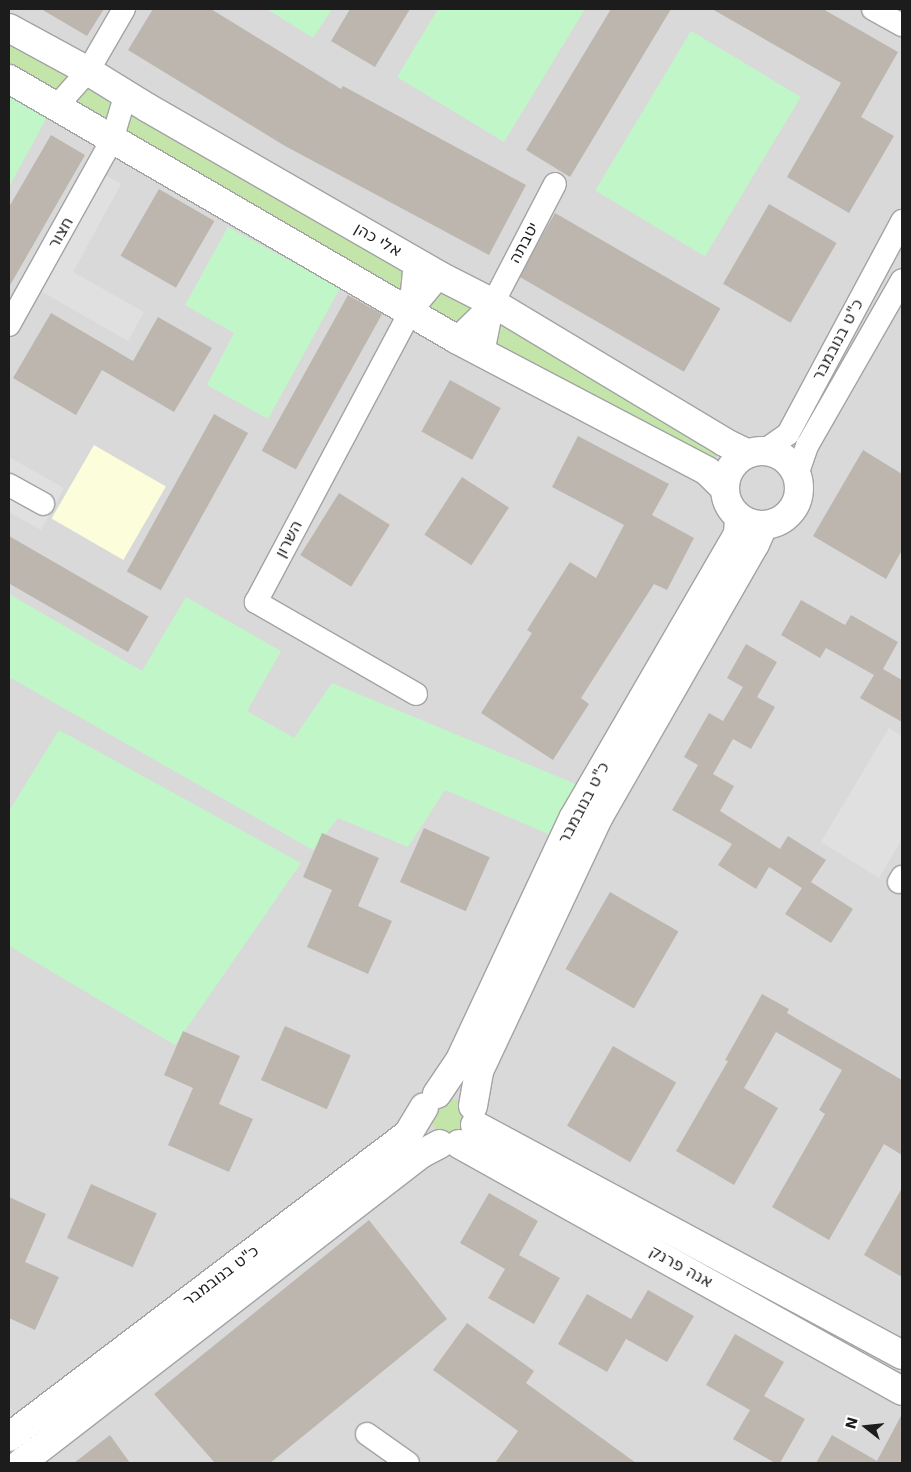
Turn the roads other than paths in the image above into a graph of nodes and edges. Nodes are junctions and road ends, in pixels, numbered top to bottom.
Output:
1 (124, 9) edge
2 (873, 9) edge
3 (902, 25) edge
4 (9, 28) edge
5 (88, 71) junction
6 (9, 79) edge
7 (137, 100) junction
8 (68, 113) junction
9 (112, 140) junction
10 (555, 184) dead end
11 (902, 221) edge
12 (415, 261) junction
13 (440, 276) junction
14 (902, 280) edge
15 (493, 303) junction
16 (410, 312) junction
17 (9, 325) edge
18 (456, 339) junction
19 (483, 353) junction
20 (756, 452) junction
21 (797, 474) junction
22 (9, 485) edge
23 (724, 488) junction
24 (43, 504) dead end
25 (751, 522) junction
26 (416, 694) dead end
27 (431, 1101) junction
28 (462, 1130) junction
29 (902, 1355) edge
30 (902, 1391) edge
31 (367, 1434) dead end
32 (9, 1437) edge
33 (22, 1463) edge
34 (408, 1463) edge

1 - 5 street
2 - 3 street
4 - 5 street, אלי כהן
5 - 7 street, אלי כהן
5 - 8 street
6 - 8 street
7 - 9 street, חצור
7 - 12 street, אלי כהן
8 - 9 street
9 - 16 street
9 - 17 street, חצור
10 - 15 street, יטבתה
11 - 20 street, כ"ט בנובמבר
12 - 13 street, אלי כהן
12 - 16 street, השרון
13 - 15 street, אלי כהן
13 - 16 street, השרון
14 - 21 street, כ"ט בנובמבר
15 - 18 street, יטבתה
15 - 19 street, יטבתה
15 - 20 street, אלי כהן
16 - 18 street
16 - 26 street, השרון
18 - 19 street
19 - 23 street
20 - 21 street
20 - 23 street
21 - 25 street
22 - 24 street
23 - 25 street
25 - 27 street, כ"ט בנובמבר
25 - 28 street, כ"ט בנובמבר
27 - 28 street
27 - 28 street
27 - 32 street, כ"ט בנובמבר
28 - 29 street, אנה פרנק
28 - 30 street, אנה פרנק
28 - 33 street, כ"ט בנובמבר
31 - 34 street

